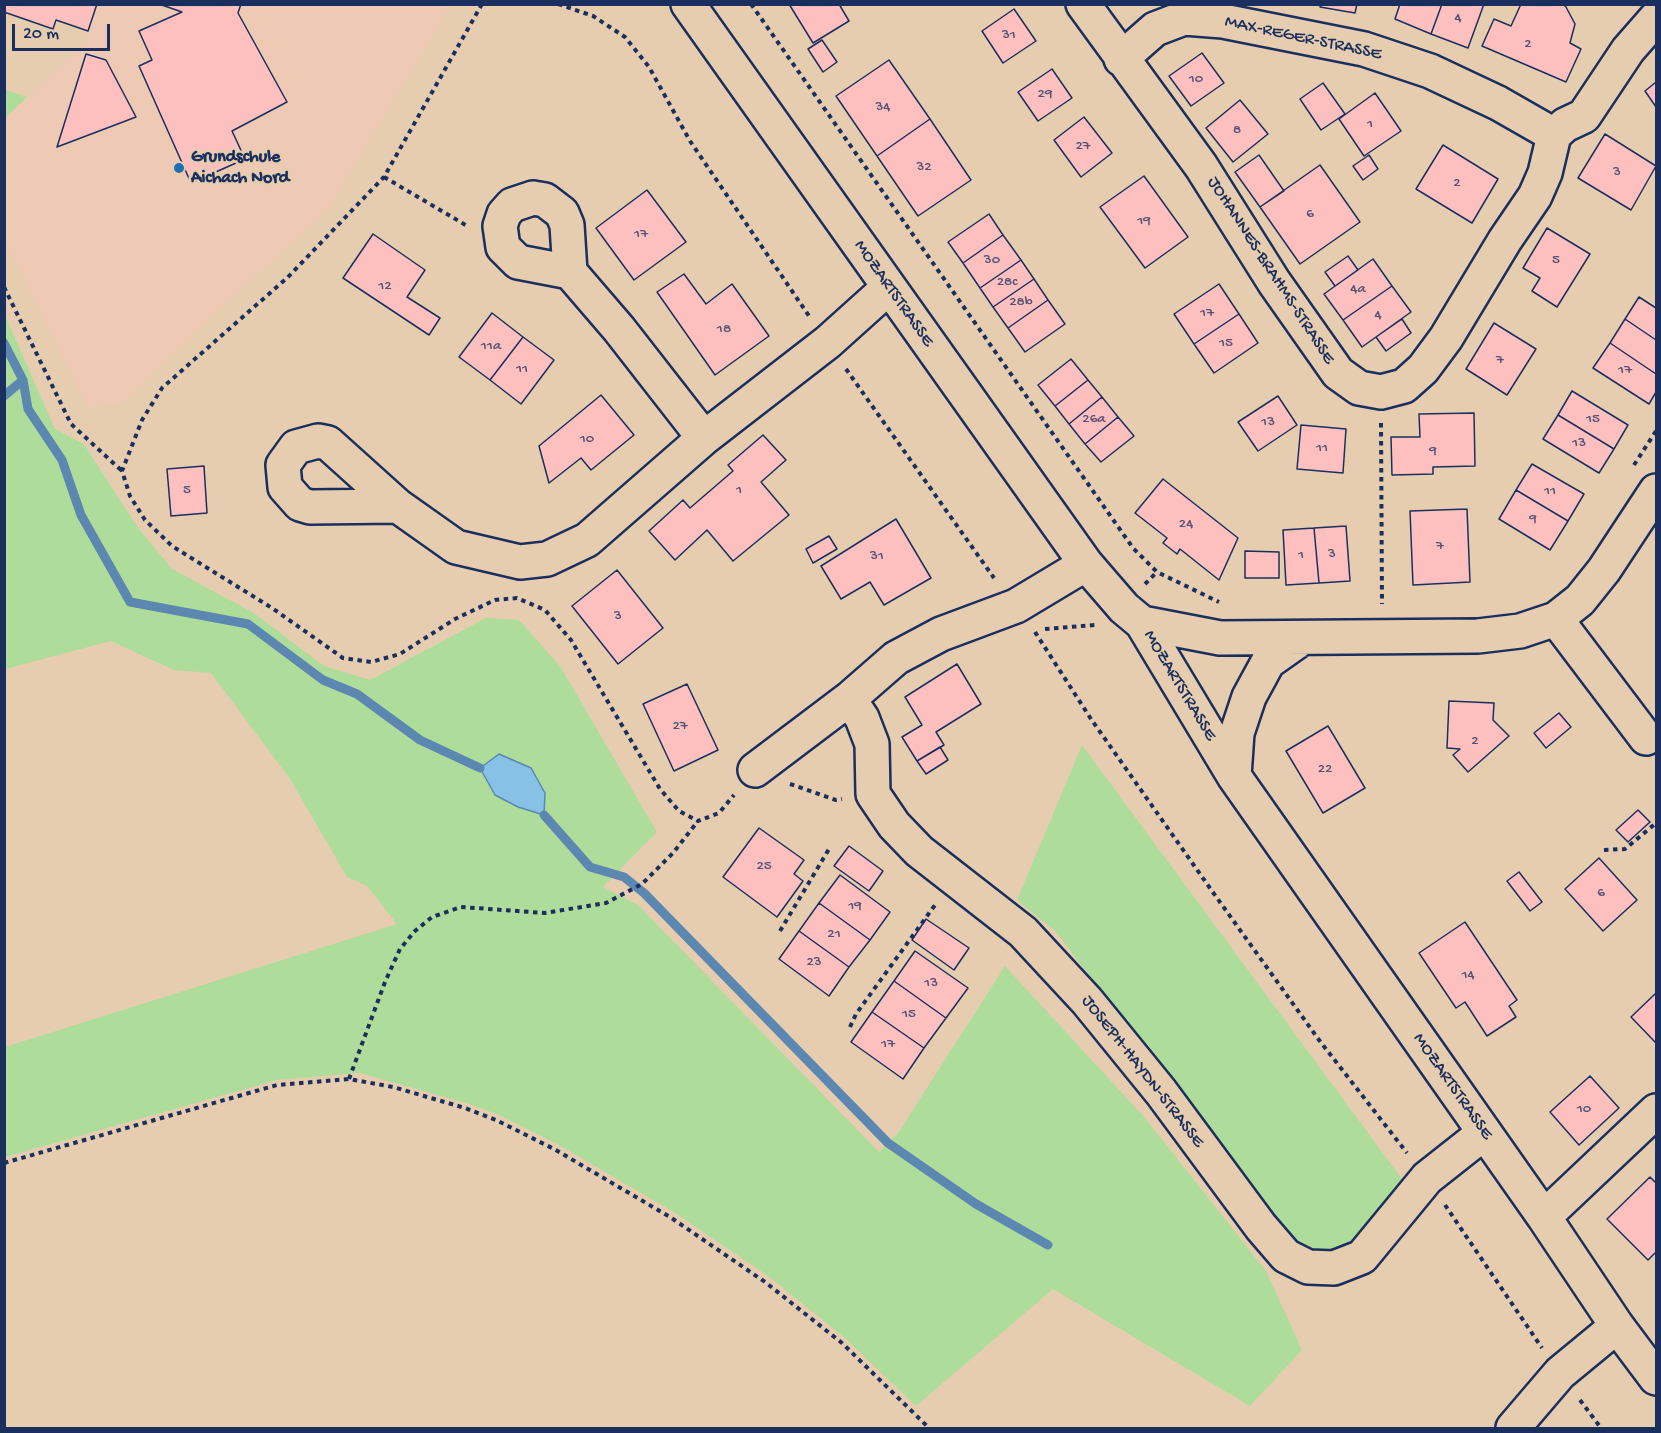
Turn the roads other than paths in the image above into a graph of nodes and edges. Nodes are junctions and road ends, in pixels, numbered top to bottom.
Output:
1 (687, 4) edge
2 (1083, 4) edge
3 (1656, 18) edge
4 (1121, 59) junction
5 (1554, 135) junction
6 (570, 272) junction
7 (888, 288) junction
8 (704, 438) junction
9 (1656, 491) edge
10 (398, 506) dead end
11 (1086, 564) junction
12 (1133, 615) junction
13 (1556, 619) junction
14 (1302, 638) junction
15 (849, 699) junction
16 (1653, 746) edge
17 (755, 770) dead end
18 (1234, 777) junction
19 (1656, 1111) edge
20 (1484, 1133) junction
21 (1544, 1217) junction
22 (1617, 1326) junction
23 (1656, 1378) edge
24 (1513, 1428) edge

1 - 7 street, MOZARTSTRASSE
2 - 4 street, JOHANNES-BRAHMS-STRASSE
3 - 5 street
4 - 5 street, MAX-REGER-STRASSE
4 - 5 street, JOHANNES-BRAHMS-STRASSE
6 - 6 street
6 - 8 street
7 - 8 street
7 - 11 street, MOZARTSTRASSE
8 - 10 street
9 - 13 street
11 - 12 street, MOZARTSTRASSE
11 - 15 street
12 - 14 street
12 - 18 street, MOZARTSTRASSE
13 - 14 street
13 - 16 street
14 - 18 street
15 - 17 street
15 - 20 street, JOSEPH-HAYDN-STRASSE
18 - 20 street, MOZARTSTRASSE
19 - 21 street
20 - 21 street, MOZARTSTRASSE
21 - 22 street, MOZARTSTRASSE
22 - 23 street, MOZARTSTRASSE
22 - 24 street

